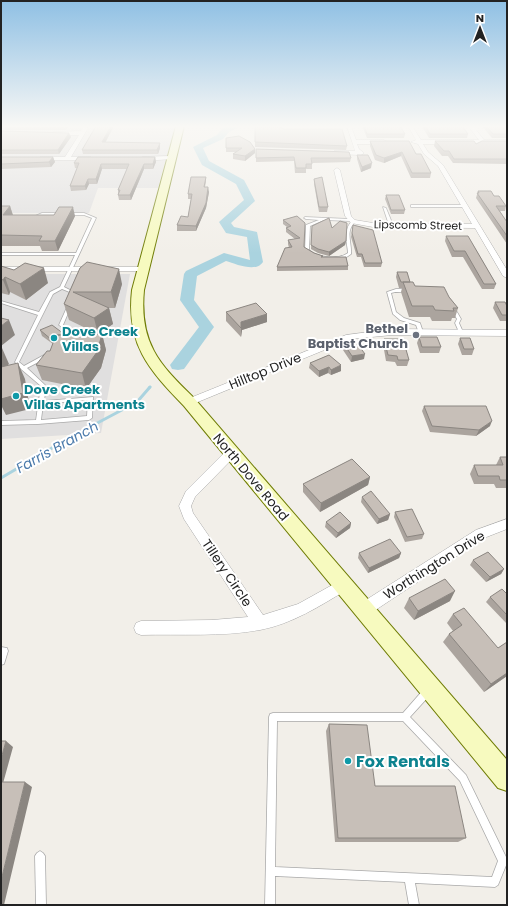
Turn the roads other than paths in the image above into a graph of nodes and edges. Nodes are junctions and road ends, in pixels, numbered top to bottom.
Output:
1 (168, 168) edge
2 (442, 168) edge
3 (337, 170) dead end
4 (412, 206) dead end
5 (465, 206) junction
6 (384, 208) dead end
7 (35, 217) edge
8 (306, 218) dead end
9 (323, 219) junction
10 (354, 222) junction
11 (391, 225) junction
12 (477, 226) junction
13 (1, 254) edge
14 (77, 254) junction
15 (1, 269) edge
16 (72, 269) junction
17 (142, 269) junction
18 (507, 276) edge
19 (62, 288) junction
20 (411, 290) edge
21 (1, 302) edge
22 (449, 303) edge
23 (40, 314) junction
24 (422, 332) junction
25 (461, 332) junction
26 (507, 333) edge
27 (75, 341) edge
28 (56, 351) edge
29 (23, 368) junction
30 (189, 402) junction
31 (41, 403) junction
32 (38, 422) junction
33 (1, 423) edge
34 (231, 453) junction
35 (507, 524) edge
36 (342, 585) junction
37 (363, 610) junction
38 (260, 623) junction
39 (141, 628) dead end
40 (1, 651) edge
41 (1, 661) edge
42 (430, 688) junction
43 (405, 716) junction
44 (507, 779) edge
45 (40, 856) dead end
46 (270, 871) junction
47 (409, 878) junction
48 (41, 905) edge
49 (270, 905) edge
50 (414, 905) edge

1 - 17 street, North Dove Road
2 - 5 street
3 - 10 street
4 - 5 lane
5 - 12 street
6 - 11 lane
7 - 14 lane
8 - 9 lane
9 - 10 lane
9 - 10 lane
10 - 11 street, Lipscomb Street
11 - 12 street, Lipscomb Street
12 - 18 street
13 - 14 lane
14 - 16 lane
15 - 16 street
16 - 17 street
16 - 19 lane
17 - 30 street, North Dove Road
19 - 23 lane
19 - 27 lane
20 - 24 lane
21 - 23 lane
22 - 25 lane
23 - 29 lane
24 - 25 street, Hilltop Drive
24 - 30 street, Hilltop Drive
25 - 26 street, Hilltop Drive
28 - 29 lane
29 - 31 lane
30 - 34 street, North Dove Road
31 - 32 lane
31 - 32 lane
32 - 33 lane
34 - 36 street, North Dove Road
34 - 38 street, Tillery Circle
35 - 37 street, Worthington Drive
36 - 37 street, North Dove Road
36 - 38 street
37 - 42 street, North Dove Road
38 - 39 street
40 - 41 lane
42 - 43 lane
42 - 44 street, North Dove Road
43 - 46 lane
43 - 47 lane
45 - 48 lane
46 - 47 lane
46 - 49 lane
47 - 50 lane

